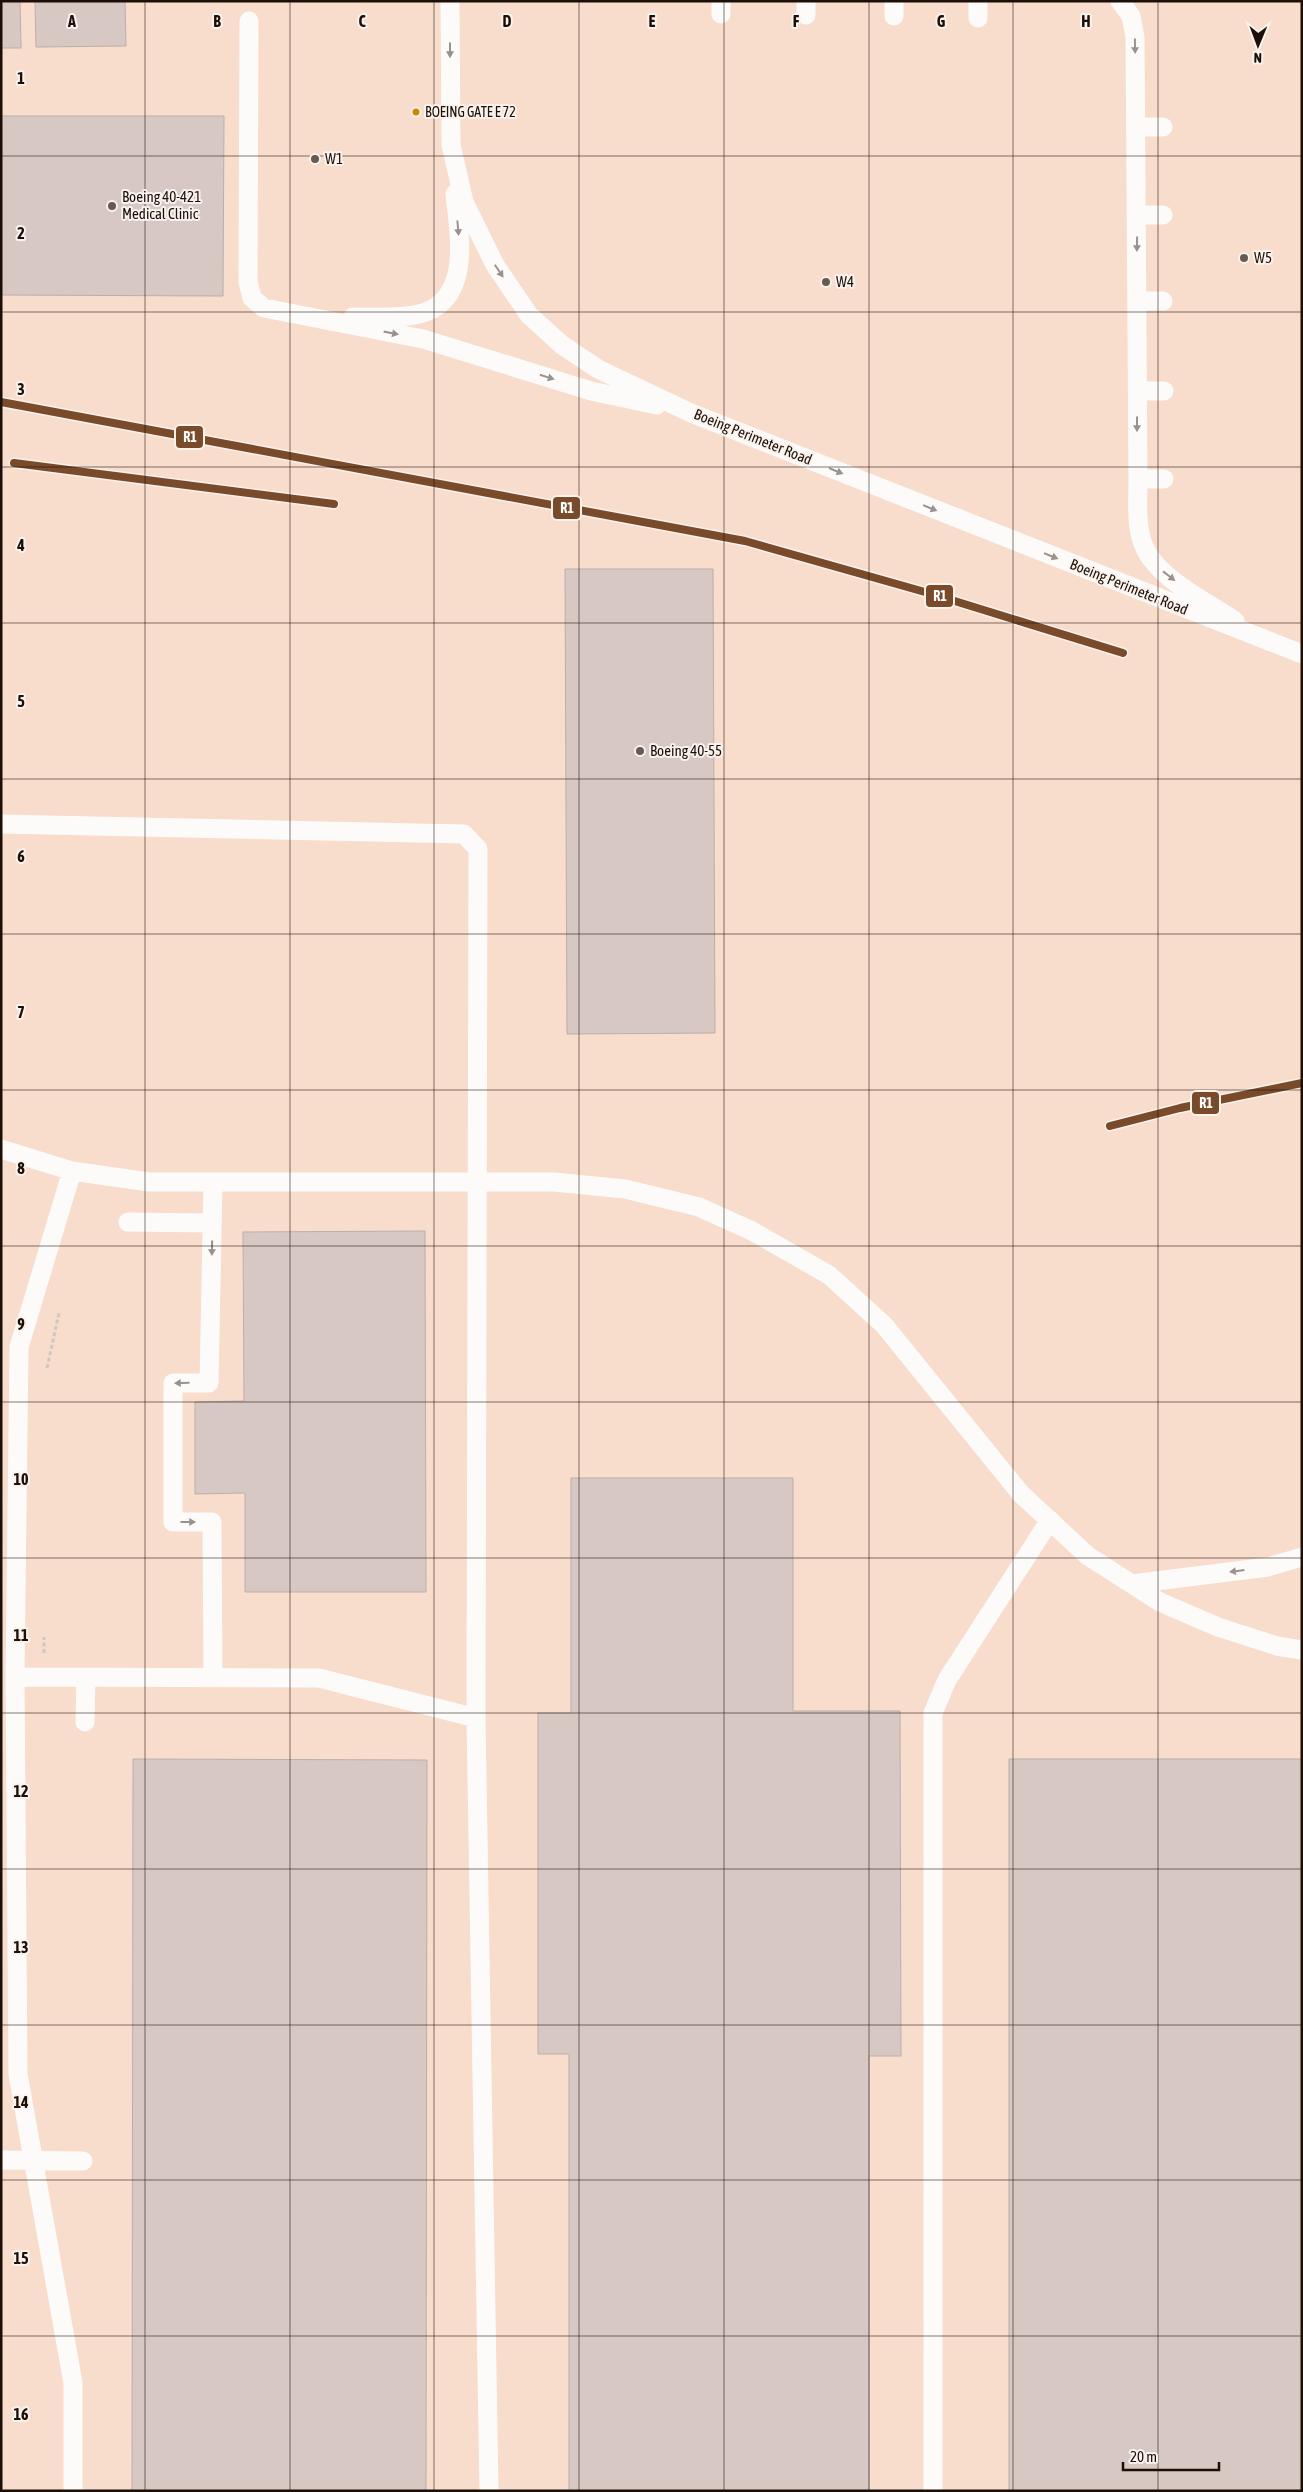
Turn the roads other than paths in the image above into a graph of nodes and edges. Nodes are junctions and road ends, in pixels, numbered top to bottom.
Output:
1 (450, 1) edge
2 (1120, 1) edge
3 (249, 21) dead end
4 (1137, 127) junction
5 (1163, 127) dead end
6 (450, 145) junction
7 (1163, 215) dead end
8 (1137, 216) junction
9 (1137, 301) junction
10 (1163, 301) dead end
11 (308, 317) junction
12 (1137, 391) junction
13 (1164, 391) dead end
14 (692, 413) junction
15 (1138, 479) junction
16 (1164, 479) dead end
17 (1269, 643) junction
18 (1302, 654) edge
19 (1, 824) edge
20 (1, 1149) edge
21 (72, 1171) junction
22 (475, 1180) junction
23 (213, 1182) junction
24 (128, 1222) dead end
25 (212, 1223) junction
26 (10, 1347) edge
27 (1050, 1520) junction
28 (1302, 1557) edge
29 (1268, 1567) junction
30 (1302, 1572) edge
31 (1132, 1584) junction
32 (1302, 1650) edge
33 (15, 1676) junction
34 (86, 1677) junction
35 (212, 1677) junction
36 (8, 1707) edge
37 (476, 1718) junction
38 (85, 1722) dead end
39 (1, 2160) edge
40 (32, 2161) junction
41 (83, 2161) dead end
42 (73, 2491) edge
43 (489, 2491) edge
44 (933, 2491) edge

1 -> 6 lane, Boeing Perimeter Road
2 -> 4 lane
3 - 11 lane
4 - 5 lane
4 - 8 lane
6 -> 11 lane
6 -> 14 lane, Boeing Perimeter Road
7 - 8 lane
8 -> 9 lane
9 - 10 lane
9 - 12 lane
11 -> 14 lane
12 - 13 lane
12 -> 15 lane
14 -> 17 lane, Boeing Perimeter Road
15 - 16 lane
15 -> 17 lane
17 - 18 lane, Boeing Perimeter Road
19 - 22 lane
20 - 21 lane
21 - 23 lane
21 - 26 lane
22 - 23 lane
22 - 27 lane
22 - 37 lane
23 - 25 lane
24 - 25 lane
25 -> 35 lane
26 - 33 lane
27 - 31 lane
27 - 44 lane
28 - 29 lane
29 - 30 lane
29 -> 31 lane
31 - 32 lane
33 - 34 lane
33 - 36 lane
34 - 35 lane
34 - 38 lane
35 - 37 lane
36 - 40 lane
37 - 43 lane
39 - 40 lane
40 - 41 lane
40 - 42 lane

